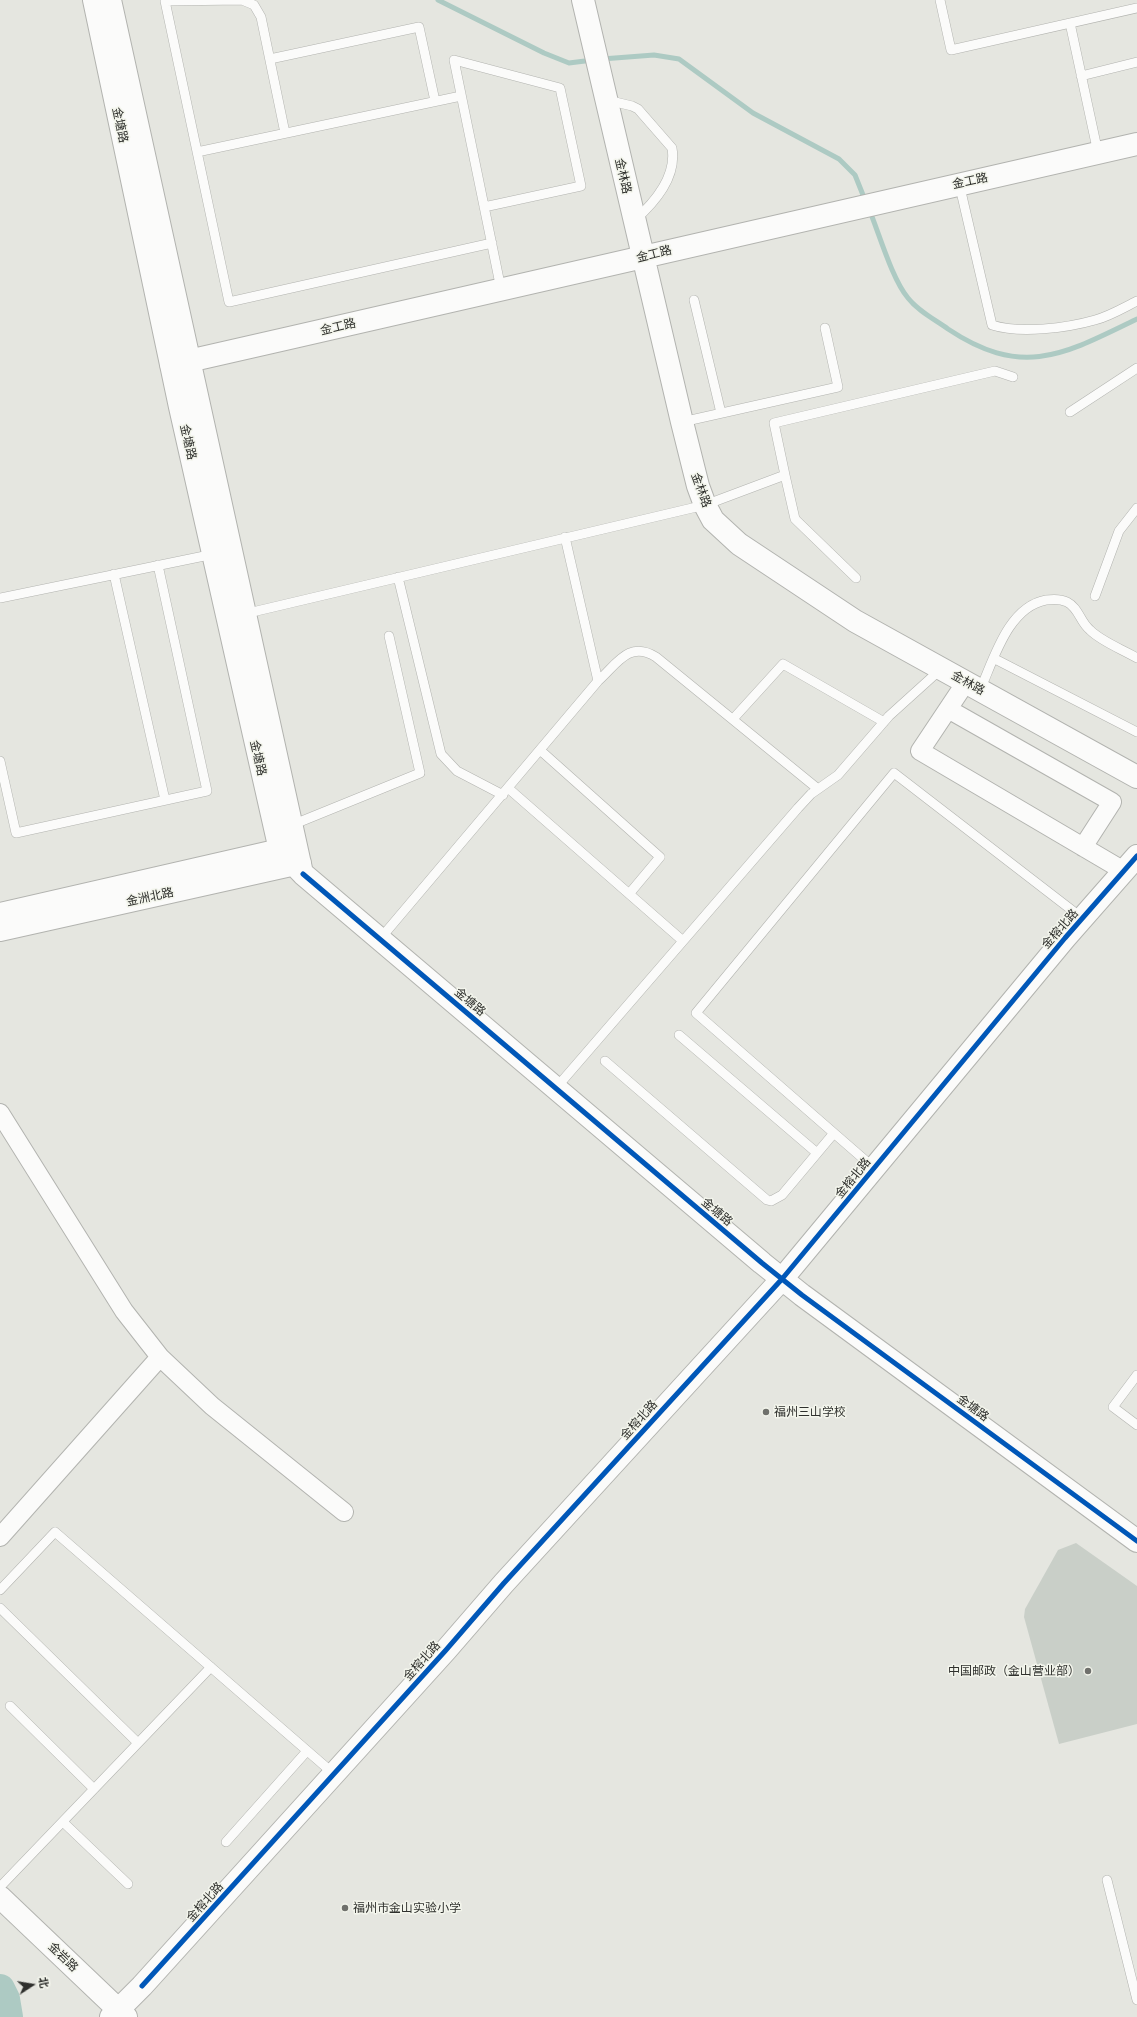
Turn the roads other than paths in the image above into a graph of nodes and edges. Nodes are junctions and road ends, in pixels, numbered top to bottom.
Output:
1 (94, 0) edge
2 (110, 0) edge
3 (583, 0) edge
4 (940, 0) edge
5 (1137, 8) edge
6 (1070, 23) junction
7 (270, 59) junction
8 (1137, 62) edge
9 (1081, 76) junction
10 (461, 96) junction
11 (605, 98) junction
12 (435, 101) junction
13 (285, 133) junction
14 (1137, 144) edge
15 (197, 152) junction
16 (1098, 153) junction
17 (959, 183) junction
18 (484, 207) junction
19 (634, 220) junction
20 (492, 243) junction
21 (642, 257) junction
22 (501, 290) junction
23 (694, 300) dead end
24 (1137, 301) edge
25 (825, 328) dead end
26 (180, 362) junction
27 (1137, 368) edge
28 (1013, 377) dead end
29 (1070, 412) dead end
30 (721, 413) junction
31 (682, 422) junction
32 (785, 476) junction
33 (705, 505) junction
34 (1137, 508) edge
35 (565, 537) junction
36 (222, 552) junction
37 (158, 565) junction
38 (114, 574) junction
39 (398, 577) junction
40 (856, 578) dead end
41 (1095, 596) dead end
42 (0, 598) edge
43 (244, 614) junction
44 (389, 636) dead end
45 (1137, 658) edge
46 (995, 659) junction
47 (942, 668) junction
48 (598, 681) junction
49 (973, 686) junction
50 (948, 709) junction
51 (733, 719) junction
52 (884, 722) junction
53 (1137, 732) edge
54 (540, 750) junction
55 (0, 761) edge
56 (1137, 777) edge
57 (818, 789) junction
58 (506, 791) junction
59 (165, 800) junction
60 (1083, 847) junction
61 (294, 854) junction
62 (1130, 864) edge
63 (629, 894) junction
64 (0, 914) edge
65 (1082, 918) junction
66 (0, 930) edge
67 (380, 939) junction
68 (683, 942) junction
69 (679, 1035) dead end
70 (605, 1061) dead end
71 (556, 1088) junction
72 (0, 1113) edge
73 (834, 1133) junction
74 (817, 1153) junction
75 (874, 1168) junction
76 (782, 1279) junction
77 (160, 1356) junction
78 (1137, 1375) edge
79 (1137, 1425) edge
80 (344, 1512) dead end
81 (0, 1536) edge
82 (1137, 1541) edge
83 (0, 1590) edge
84 (0, 1608) edge
85 (211, 1667) junction
86 (10, 1706) dead end
87 (138, 1743) junction
88 (307, 1751) junction
89 (334, 1774) junction
90 (94, 1789) junction
91 (62, 1822) junction
92 (226, 1842) dead end
93 (1107, 1880) dead end
94 (128, 1884) dead end
95 (0, 1887) edge
96 (0, 1897) edge
97 (1137, 2000) edge
98 (121, 2015) edge

1 - 26 street, 金塘路
2 - 26 street, 金塘路
3 - 11 street, 金林路
4 - 6 lane
5 - 6 lane
6 - 9 lane
7 - 12 lane
7 - 13 lane
7 - 15 lane
8 - 9 lane
9 - 16 lane
10 - 12 lane
10 - 18 lane
10 - 18 lane
11 - 19 street, 金林路
11 - 19 lane
12 - 13 lane
13 - 15 lane
14 - 16 street, 金工路
15 - 20 lane
16 - 17 street, 金工路
17 - 21 street, 金工路
17 - 24 lane
18 - 20 lane
19 - 21 street, 金林路
20 - 22 lane
21 - 22 street, 金工路
21 - 31 street, 金林路
22 - 26 street, 金工路
23 - 30 lane
25 - 30 lane
26 - 36 street, 金塘路
27 - 29 lane
28 - 32 lane
30 - 31 lane
31 - 33 street, 金林路
32 - 33 lane
32 - 40 lane
33 - 35 lane
33 - 47 street, 金林路
34 - 41 lane
35 - 39 lane
35 - 48 lane
36 - 37 lane
36 - 43 street, 金塘路
36 - 61 street, 金塘路
37 - 38 lane
37 - 59 lane
38 - 42 lane
38 - 59 lane
39 - 43 lane
39 - 58 lane
43 - 61 street, 金塘路
44 - 61 lane
45 - 46 lane
46 - 49 lane
46 - 53 lane
47 - 49 street, 金林路
47 - 52 lane
48 - 51 lane
48 - 54 lane
49 - 50 street
49 - 56 street, 金林路
50 - 60 street
50 - 60 street
51 - 52 lane
51 - 57 lane
52 - 57 lane
54 - 58 lane
54 - 63 lane
55 - 59 lane
57 - 68 lane
58 - 63 lane
58 - 67 lane
60 - 62 street
61 - 64 street, 金洲北路
61 - 66 street, 金洲北路
61 - 67 street, 金塘路
62 - 65 street, 金榕北路
63 - 68 lane
65 - 73 lane
65 - 75 street, 金榕北路
67 - 71 street, 金塘路
68 - 71 lane
69 - 74 lane
70 - 74 lane
71 - 76 street, 金塘路
72 - 77 street
73 - 74 lane
73 - 75 lane
75 - 76 street, 金榕北路
76 - 82 street, 金塘路
76 - 89 street, 金榕北路
77 - 80 street
77 - 81 street
78 - 79 lane
83 - 85 lane
84 - 87 lane
85 - 87 lane
85 - 88 lane
86 - 90 lane
87 - 90 lane
88 - 89 lane
88 - 92 lane
89 - 98 street, 金榕北路
90 - 91 lane
91 - 94 lane
91 - 95 lane
93 - 97 lane
96 - 98 street, 金岩路

